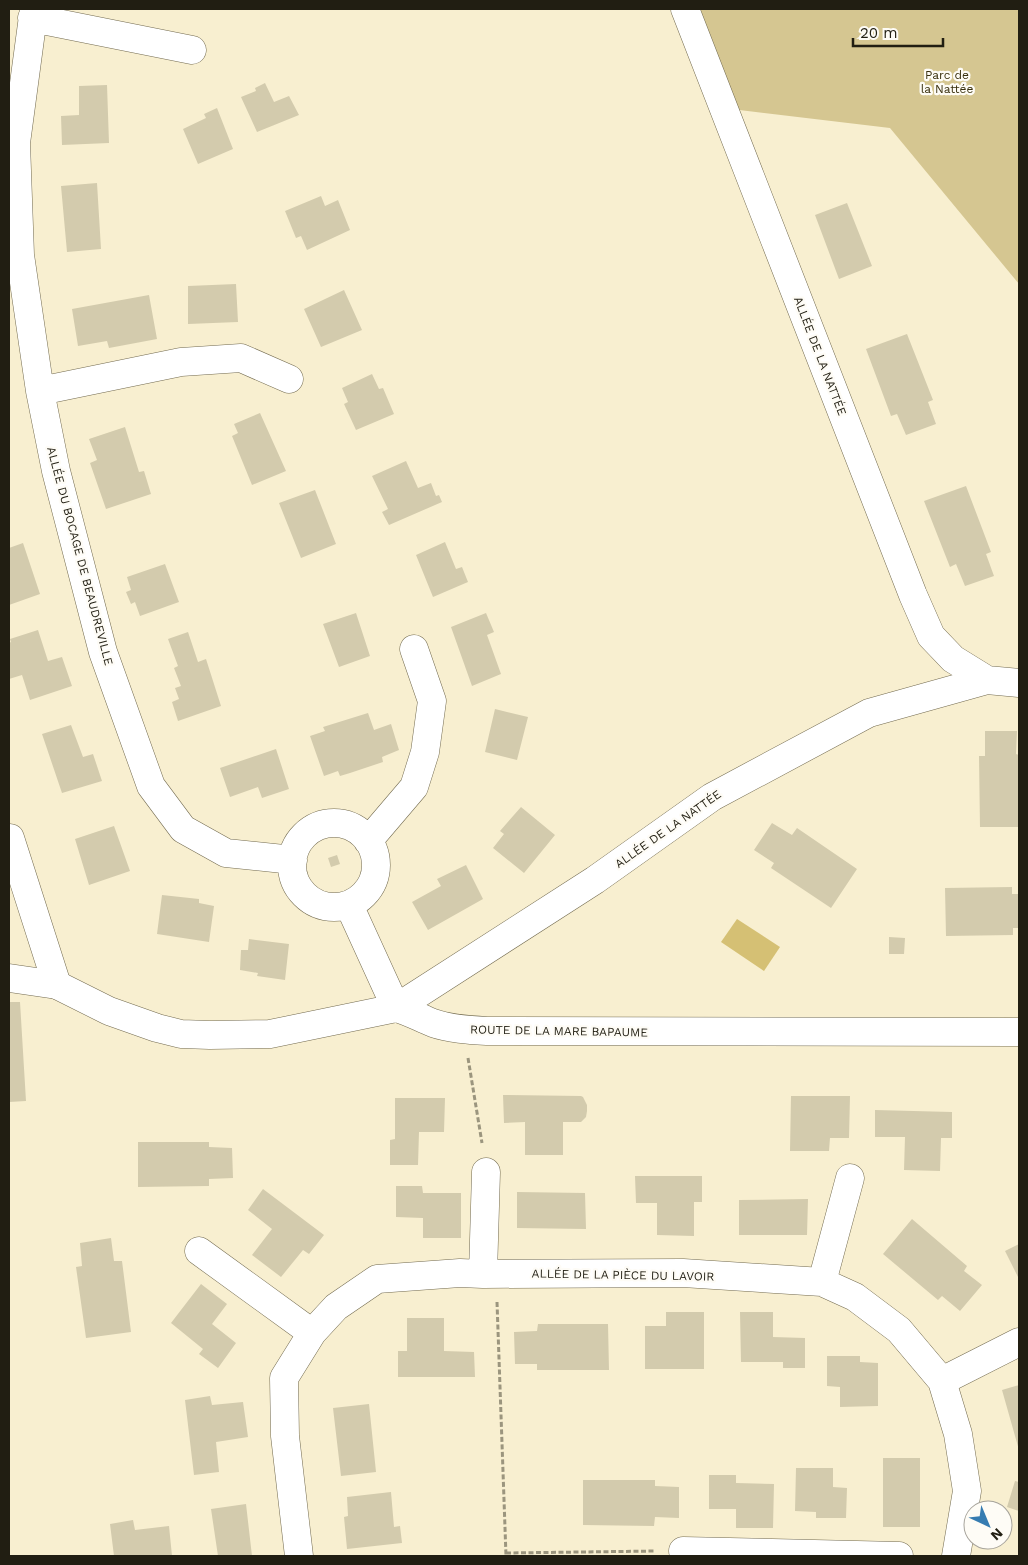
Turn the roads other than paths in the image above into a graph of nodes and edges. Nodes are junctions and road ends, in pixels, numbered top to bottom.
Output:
1 (684, 9) edge
2 (33, 14) edge
3 (192, 50) dead end
4 (289, 379) dead end
5 (40, 391) junction
6 (414, 649) dead end
7 (987, 680) junction
8 (1019, 683) edge
9 (10, 838) edge
10 (368, 841) junction
11 (293, 860) junction
12 (349, 905) junction
13 (9, 978) edge
14 (57, 985) junction
15 (396, 1008) junction
16 (1019, 1032) edge
17 (486, 1172) road end
18 (850, 1178) dead end
19 (199, 1251) dead end
20 (490, 1274) junction
21 (822, 1282) junction
22 (312, 1333) junction
23 (1019, 1342) edge
24 (942, 1381) junction
25 (683, 1551) road end
26 (299, 1556) edge
27 (899, 1556) edge
28 (956, 1556) edge

1 - 7 street, ALLÉE DE LA NATTÉE
2 - 3 street, ALLÉE DU BOCAGE DE BEAUDREVILLE
2 - 5 street, ALLÉE DU BOCAGE DE BEAUDREVILLE
4 - 5 street
5 - 11 street, ALLÉE DU BOCAGE DE BEAUDREVILLE
6 - 10 street
7 - 8 street, ALLÉE DE LA NATTÉE
7 - 15 street, ALLÉE DE LA NATTÉE
9 - 14 street
10 - 11 street
10 - 12 street
11 - 12 street
12 - 15 street
13 - 14 street
14 - 15 street
15 - 16 street, ROUTE DE LA MARE BAPAUME
17 - 20 street
18 - 21 street
19 - 22 street
20 - 21 street, ALLÉE DE LA PIÈCE DU LAVOIR
20 - 22 street, ALLÉE DE LA PIÈCE DU LAVOIR
21 - 24 street, ALLÉE DE LA PIÈCE DU LAVOIR
22 - 26 street, ALLÉE DE LA PIÈCE DU LAVOIR
23 - 24 street
24 - 28 street, ALLÉE DE LA PIÈCE DU LAVOIR
25 - 27 street

